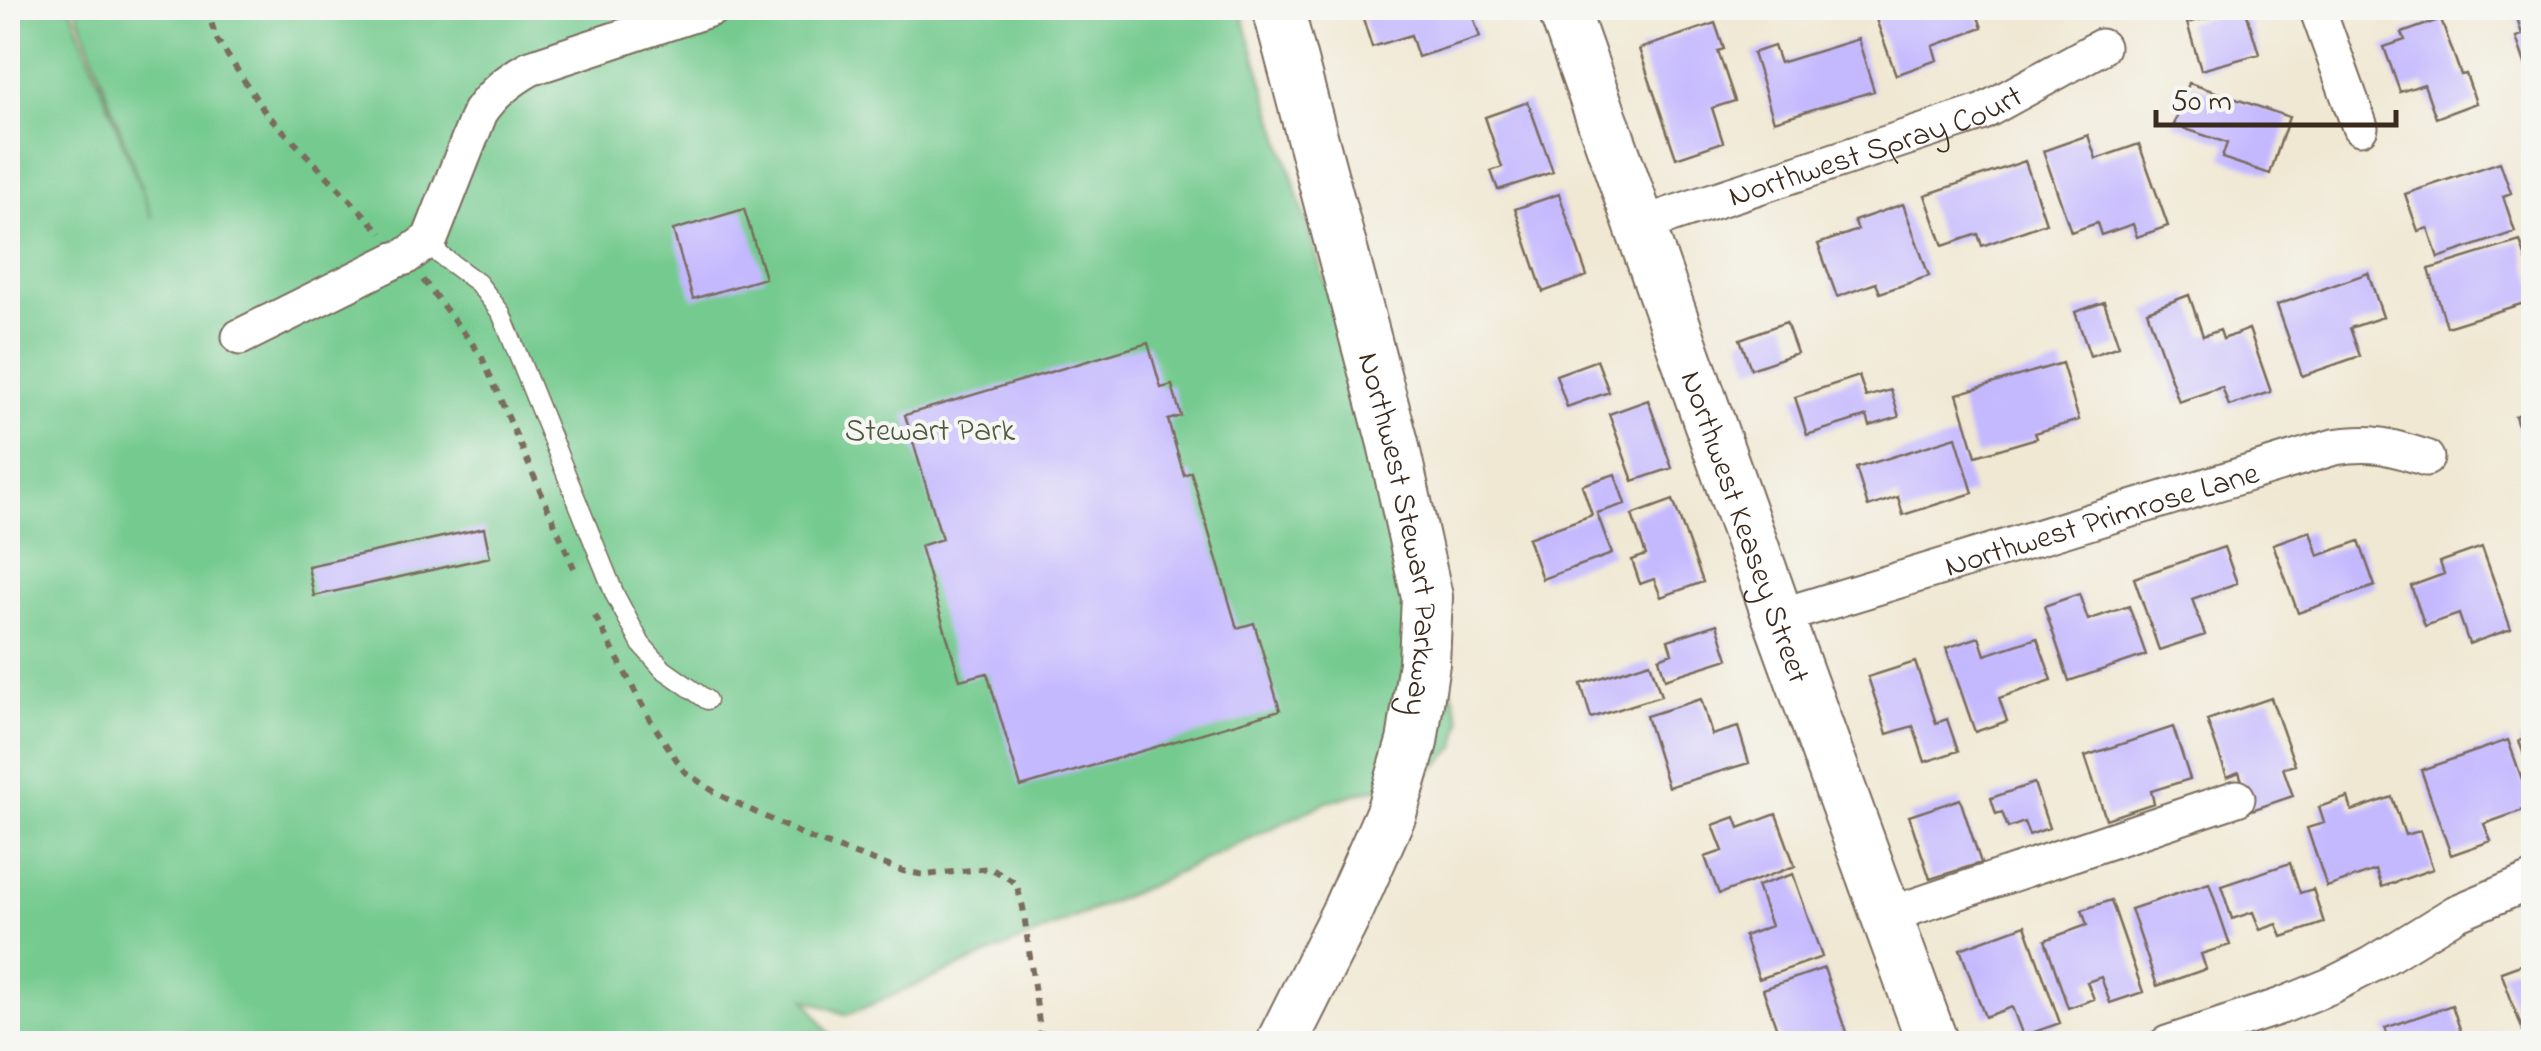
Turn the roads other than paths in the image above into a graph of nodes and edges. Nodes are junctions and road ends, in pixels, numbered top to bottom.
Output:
1 (712, 8) edge
2 (1278, 8) edge
3 (1564, 8) edge
4 (2317, 8) edge
5 (2101, 47) dead end
6 (2360, 127) dead end
7 (1640, 225) junction
8 (418, 248) junction
9 (240, 337) dead end
10 (2426, 458) dead end
11 (1778, 617) junction
12 (707, 700) dead end
13 (2237, 798) dead end
14 (2534, 880) edge
15 (1886, 916) junction
16 (1282, 1044) edge
17 (1932, 1044) edge
18 (2167, 1044) edge

1 - 8 street
2 - 16 street, Northwest Stewart Parkway
3 - 7 street, Northwest Keasey Street
4 - 6 street
5 - 7 street, Northwest Spray Court
7 - 11 street, Northwest Keasey Street
8 - 9 street
8 - 12 lane
10 - 11 street, Northwest Primrose Lane
11 - 15 street, Northwest Keasey Street
13 - 15 street
14 - 18 street
15 - 17 street, Northwest Keasey Street

